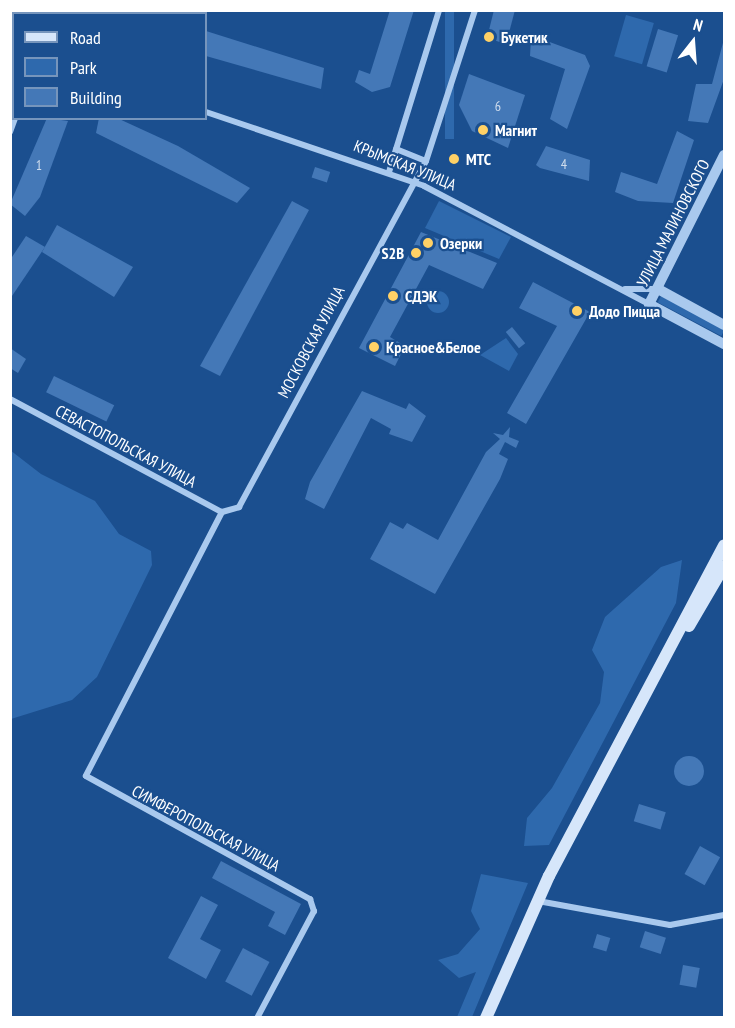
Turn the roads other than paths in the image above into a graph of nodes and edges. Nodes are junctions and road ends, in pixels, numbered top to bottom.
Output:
1 (439, 10) edge
2 (475, 10) edge
3 (207, 112) edge
4 (396, 149) junction
5 (724, 155) edge
6 (426, 161) junction
7 (389, 172) junction
8 (412, 181) junction
9 (615, 287) junction
10 (658, 289) junction
11 (650, 304) junction
12 (724, 325) edge
13 (724, 344) edge
14 (10, 399) edge
15 (222, 512) junction
16 (231, 512) joint
17 (724, 546) edge
18 (724, 566) edge
19 (674, 646) junction
20 (538, 901) junction
21 (724, 915) edge
22 (257, 1017) edge
23 (486, 1017) edge

1 - 4 street
2 - 6 street
3 - 7 street, КРЫМСКАЯ УЛИЦА
4 - 6 street
4 - 7 street
5 - 10 street, УЛИЦА МАЛИНОВСКОГО
6 - 8 street, МОСКОВСКАЯ УЛИЦА
7 - 8 street, КРЫМСКАЯ УЛИЦА
8 - 9 street, КРЫМСКАЯ УЛИЦА
8 - 16 street, МОСКОВСКАЯ УЛИЦА
9 - 10 street, КРЫМСКАЯ УЛИЦА
9 - 11 street, КРЫМСКАЯ УЛИЦА
10 - 11 street, УЛИЦА МАЛИНОВСКОГО
10 - 12 street, КРЫМСКАЯ УЛИЦА
11 - 13 street, КРЫМСКАЯ УЛИЦА
14 - 15 street, СЕВАСТОПОЛЬСКАЯ УЛИЦА
15 - 16 street, СЕВАСТОПОЛЬСКАЯ УЛИЦА
15 - 22 street, СИМФЕРОПОЛЬСКАЯ УЛИЦА
17 - 19 main road
18 - 19 main road
19 - 20 main road
20 - 21 street
20 - 23 main road

